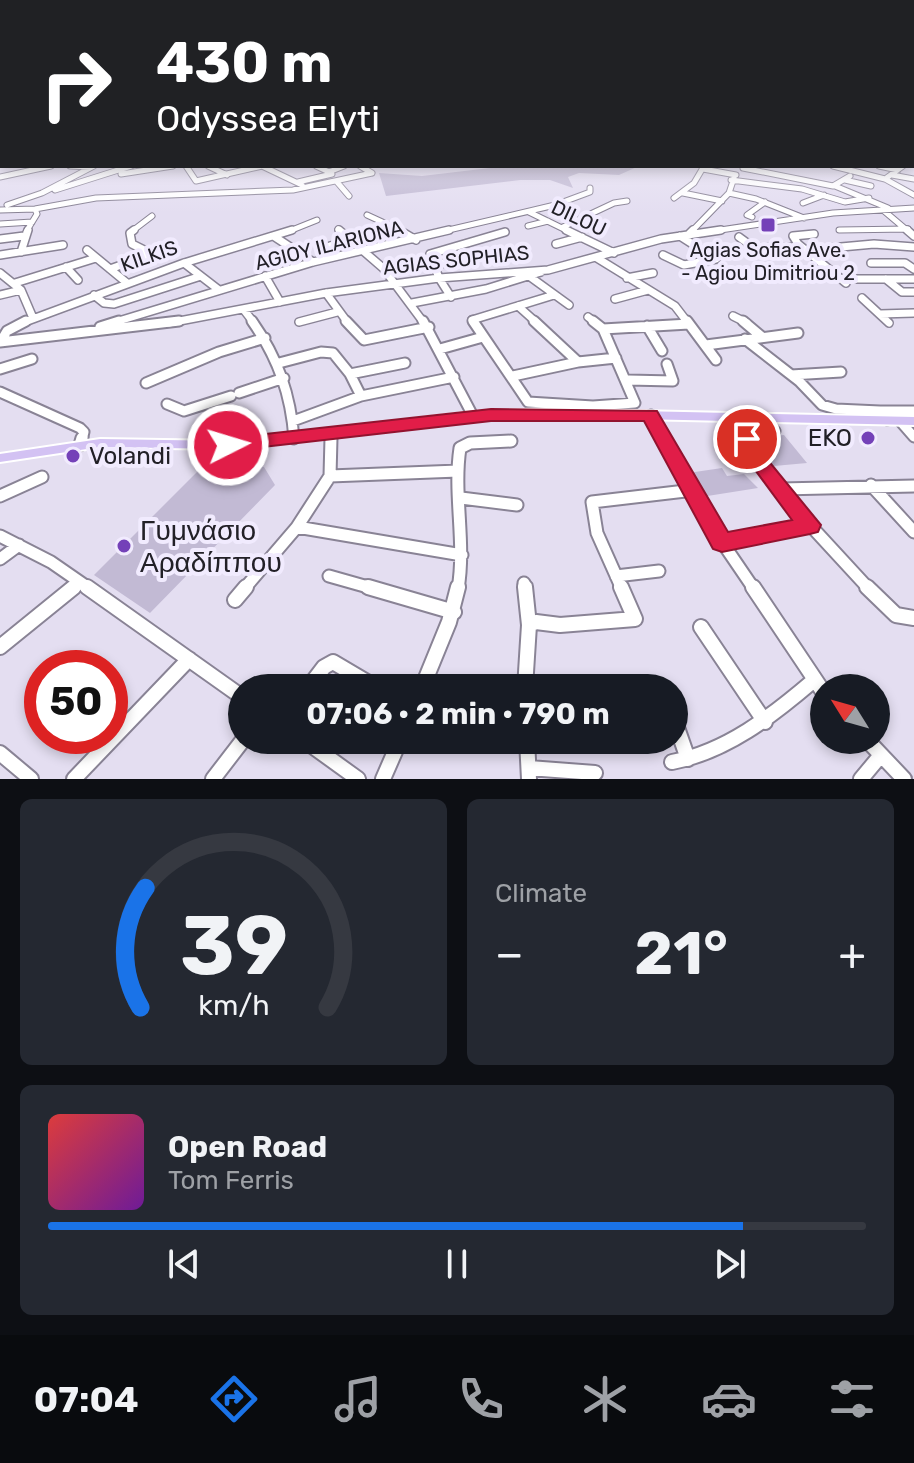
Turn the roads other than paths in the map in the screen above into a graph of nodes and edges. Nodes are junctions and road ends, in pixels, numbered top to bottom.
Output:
1 (42, 168) edge
2 (89, 168) edge
3 (126, 168) edge
4 (159, 168) edge
5 (187, 168) edge
6 (212, 168) edge
7 (256, 168) edge
8 (267, 168) edge
9 (284, 168) edge
10 (320, 168) edge
11 (340, 168) edge
12 (363, 168) edge
13 (703, 168) edge
14 (707, 168) edge
15 (742, 168) edge
16 (748, 168) edge
17 (773, 168) edge
18 (837, 168) edge
19 (858, 168) edge
20 (898, 170) edge
21 (246, 171) junction
22 (275, 171) junction
23 (768, 172) junction
24 (330, 173) junction
25 (109, 175) junction
26 (849, 175) junction
27 (229, 176) junction
28 (257, 176) dead end
29 (815, 176) dead end
30 (0, 177) edge
31 (734, 178) junction
32 (885, 179) junction
33 (914, 179) edge
34 (809, 181) junction
35 (337, 182) junction
36 (80, 184) junction
37 (162, 185) dead end
38 (301, 185) junction
39 (772, 185) junction
40 (833, 186) junction
41 (871, 186) dead end
42 (590, 188) dead end
43 (55, 190) junction
44 (683, 193) junction
45 (729, 193) junction
46 (765, 194) dead end
47 (824, 195) junction
48 (914, 195) edge
49 (155, 196) junction
50 (349, 196) dead end
51 (96, 198) junction
52 (674, 198) dead end
53 (869, 198) junction
54 (0, 200) edge
55 (627, 201) dead end
56 (722, 201) junction
57 (21, 202) junction
58 (765, 202) junction
59 (803, 203) dead end
60 (914, 208) edge
61 (0, 209) edge
62 (35, 209) junction
63 (887, 209) junction
64 (529, 212) junction
65 (367, 215) dead end
66 (152, 216) dead end
67 (752, 217) dead end
68 (804, 218) junction
69 (317, 220) dead end
70 (548, 221) junction
71 (32, 222) junction
72 (900, 222) junction
73 (914, 222) edge
74 (0, 224) edge
75 (528, 226) dead end
76 (563, 227) junction
77 (858, 228) junction
78 (338, 229) dead end
79 (908, 229) junction
80 (839, 230) dead end
81 (505, 232) dead end
82 (814, 234) dead end
83 (24, 236) junction
84 (684, 236) junction
85 (914, 236) edge
86 (275, 237) junction
87 (582, 237) junction
88 (739, 237) dead end
89 (0, 239) edge
90 (354, 240) junction
91 (416, 240) junction
92 (556, 244) dead end
93 (874, 244) junction
94 (63, 245) dead end
95 (330, 246) dead end
96 (801, 247) junction
97 (914, 247) edge
98 (830, 248) dead end
99 (367, 249) junction
100 (87, 250) dead end
101 (21, 252) junction
102 (300, 252) junction
103 (505, 253) dead end
104 (614, 253) junction
105 (0, 255) edge
106 (663, 255) dead end
107 (485, 257) junction
108 (96, 258) junction
109 (277, 258) dead end
110 (597, 258) junction
111 (313, 262) junction
112 (184, 263) junction
113 (871, 263) dead end
114 (433, 265) junction
115 (66, 267) junction
116 (110, 269) junction
117 (914, 269) edge
118 (548, 270) junction
119 (495, 272) junction
120 (0, 273) edge
121 (653, 273) dead end
122 (201, 276) junction
123 (265, 276) junction
124 (529, 276) junction
125 (624, 276) junction
126 (439, 278) junction
127 (886, 279) junction
128 (914, 279) edge
129 (78, 280) dead end
130 (127, 283) junction
131 (397, 283) junction
132 (18, 286) junction
133 (219, 290) junction
134 (648, 290) junction
135 (914, 292) edge
136 (326, 293) junction
137 (0, 295) edge
138 (94, 295) junction
139 (554, 295) junction
140 (451, 297) junction
141 (862, 298) dead end
142 (615, 299) dead end
143 (280, 302) junction
144 (412, 303) junction
145 (569, 305) dead end
146 (518, 306) junction
147 (244, 310) junction
148 (337, 312) junction
149 (914, 313) edge
150 (880, 314) junction
151 (733, 316) dead end
152 (588, 317) dead end
153 (33, 318) junction
154 (299, 322) dead end
155 (889, 323) dead end
156 (689, 324) junction
157 (647, 326) junction
158 (429, 327) junction
159 (603, 329) junction
160 (73, 333) junction
161 (798, 333) dead end
162 (483, 337) junction
163 (762, 337) junction
164 (265, 338) junction
165 (745, 339) junction
166 (0, 342) edge
167 (706, 345) junction
168 (440, 349) junction
169 (662, 351) dead end
170 (616, 358) junction
171 (32, 359) dead end
172 (716, 360) dead end
173 (578, 362) junction
174 (279, 363) junction
175 (405, 363) dead end
176 (667, 364) dead end
177 (0, 369) edge
178 (841, 372) dead end
179 (350, 374) junction
180 (791, 375) junction
181 (513, 376) junction
182 (454, 377) junction
183 (284, 378) junction
184 (628, 380) junction
185 (146, 383) dead end
186 (0, 392) edge
187 (361, 396) junction
188 (167, 404) dead end
189 (594, 409) junction
190 (651, 415) junction
191 (473, 416) junction
192 (293, 421) junction
193 (906, 423) edge
194 (775, 431) dead end
195 (331, 434) junction
196 (294, 439) junction
197 (511, 441) dead end
198 (80, 445) junction
199 (0, 458) edge
200 (458, 471) junction
201 (330, 476) junction
202 (42, 477) dead end
203 (871, 485) junction
204 (914, 486) edge
205 (781, 489) junction
206 (694, 490) junction
207 (0, 496) edge
208 (461, 498) junction
209 (517, 505) dead end
210 (810, 525) junction
211 (297, 527) junction
212 (914, 532) edge
213 (0, 536) edge
214 (722, 542) junction
215 (19, 545) junction
216 (462, 555) junction
217 (0, 559) edge
218 (659, 571) dead end
219 (329, 576) dead end
220 (616, 576) junction
221 (79, 583) junction
222 (524, 583) dead end
223 (235, 600) dead end
224 (454, 612) junction
225 (914, 618) edge
226 (529, 625) junction
227 (701, 627) dead end
228 (0, 647) edge
229 (189, 659) junction
230 (319, 674) edge
231 (353, 674) edge
232 (428, 674) edge
233 (526, 674) edge
234 (810, 676) edge
235 (810, 684) edge
236 (228, 687) edge
237 (765, 722) junction
238 (0, 753) edge
239 (232, 754) edge
240 (323, 754) edge
241 (394, 754) edge
242 (528, 754) edge
243 (679, 754) edge
244 (881, 755) joint
245 (595, 773) dead end
246 (529, 774) edge
247 (31, 779) edge
248 (74, 779) edge
249 (213, 779) edge
250 (358, 779) edge
251 (383, 779) edge
252 (861, 779) edge
253 (904, 779) edge

1 - 30 street
2 - 43 street
3 - 25 street
4 - 25 street
5 - 27 street
6 - 27 street
7 - 21 street
8 - 22 street
9 - 22 street
10 - 24 street
11 - 24 street
12 - 35 street
13 - 44 street
14 - 31 street
15 - 31 street
16 - 23 street
17 - 23 street
18 - 26 street
19 - 26 street
20 - 32 street
20 - 33 street
21 - 27 street
21 - 28 street
22 - 38 street
23 - 34 street
24 - 38 street
25 - 36 street
26 - 32 street
26 - 40 street
26 - 41 street
29 - 34 street
31 - 39 street
31 - 45 street
32 - 48 street
34 - 40 street
35 - 38 street
35 - 50 street
36 - 43 street
36 - 51 street
37 - 49 street
38 - 49 street
39 - 46 street
39 - 47 street
40 - 53 street
42 - 64 street, AGIOY ILARIONA
43 - 57 street
44 - 52 street
44 - 56 street
45 - 56 street
45 - 58 street
47 - 53 street
47 - 59 street
49 - 51 street
51 - 62 street
53 - 63 street
54 - 57 street
55 - 76 street
56 - 84 street
57 - 61 street
58 - 67 street
58 - 68 street
60 - 63 street, AGIAS SOPHIAS
61 - 62 street
62 - 71 street
63 - 68 street, AGIAS SOPHIAS
63 - 72 street
64 - 70 street, DILOU
64 - 91 street, AGIOY ILARIONA
65 - 91 street
66 - 116 street
68 - 84 street, AGIAS SOPHIAS
69 - 86 street, KILKIS
70 - 75 street
70 - 76 street, DILOU
71 - 74 street
71 - 83 street
72 - 73 street
72 - 79 street
76 - 87 street, DILOU
77 - 79 street
77 - 80 street
77 - 93 street
78 - 90 street
79 - 85 street
81 - 114 street
82 - 96 street
83 - 89 street
83 - 101 street
84 - 104 street, AGIAS SOPHIAS
84 - 106 street
86 - 102 street
86 - 112 street, KILKIS
87 - 92 street
87 - 104 street, DILOU
88 - 96 street
90 - 95 street
90 - 99 street
91 - 99 street, AGIOY ILARIONA
93 - 97 street
93 - 98 street
94 - 101 street
96 - 127 street
99 - 111 street, AGIOY ILARIONA
99 - 131 street
100 - 108 street
101 - 105 street
102 - 109 street
102 - 111 street
103 - 107 street
104 - 110 street, AGIAS SOPHIAS
107 - 114 street
107 - 119 street
108 - 115 street
108 - 116 street
110 - 118 street, AGIAS SOPHIAS
110 - 125 street
111 - 123 street, AGIOY ILARIONA
112 - 122 street
112 - 130 street, KILKIS
113 - 117 street
114 - 126 street
115 - 129 street
115 - 132 street
116 - 130 street
118 - 119 street, AGIAS SOPHIAS
118 - 124 street
119 - 126 street, AGIAS SOPHIAS
120 - 132 street
121 - 125 street
122 - 133 street
122 - 138 street
123 - 133 street, AGIOY ILARIONA
123 - 143 street
124 - 139 street
124 - 140 street
125 - 134 street
126 - 131 street, AGIAS SOPHIAS
126 - 140 street
127 - 128 street
127 - 135 street
130 - 138 street, KILKIS
131 - 136 street, AGIAS SOPHIAS
131 - 144 street
132 - 137 street
132 - 153 street
133 - 160 street, AGIOY ILARIONA
134 - 142 street
134 - 156 street
136 - 143 street, AGIAS SOPHIAS
136 - 148 street
138 - 153 street, KILKIS
139 - 145 street
139 - 146 street
140 - 144 street
141 - 150 street
143 - 147 street, AGIAS SOPHIAS
144 - 158 street
146 - 162 street
146 - 173 street
147 - 160 street, AGIAS SOPHIAS
147 - 164 street
148 - 154 street
148 - 158 street
149 - 150 street
150 - 155 street
151 - 163 street
152 - 159 street
153 - 166 street, KILKIS
156 - 157 street
156 - 167 street
157 - 159 street
157 - 169 street
158 - 168 street
159 - 170 street
160 - 166 street, AGIAS SOPHIAS
161 - 163 street
162 - 168 street
162 - 181 street
163 - 165 street
164 - 174 street
164 - 185 street
165 - 167 street
165 - 180 street
167 - 172 street
168 - 182 street
170 - 173 street
170 - 184 street
171 - 177 street
173 - 181 street
174 - 179 street
174 - 183 street
175 - 179 street
176 - 184 street
178 - 180 street
179 - 187 street
180 - 193 street
181 - 189 street
182 - 187 street
182 - 191 street
183 - 188 street
183 - 192 street
184 - 189 street
186 - 198 street
187 - 192 street
189 - 190 main road
189 - 191 main road
190 - 193 main road
190 - 206 street
191 - 195 main road
192 - 196 street
194 - 205 street
195 - 196 main road
195 - 201 street
196 - 198 main road
197 - 200 street
198 - 199 main road
200 - 201 street
200 - 208 street
201 - 211 street
202 - 207 street
203 - 204 street
203 - 205 street
203 - 212 street
205 - 210 street
206 - 214 street
206 - 220 street
208 - 209 street
208 - 216 street
210 - 214 street
210 - 225 street
211 - 216 street
211 - 223 street
213 - 215 street
214 - 234 street
215 - 217 street
215 - 221 street
216 - 224 street
218 - 220 street
219 - 224 street
220 - 226 street
221 - 228 street
221 - 229 street
222 - 226 street
224 - 232 street
226 - 233 street
227 - 237 street
229 - 236 street
229 - 248 street
230 - 231 street
235 - 237 street
237 - 243 street
238 - 247 street
239 - 249 street
240 - 250 street
241 - 251 street
242 - 246 street
244 - 252 street
244 - 253 street
245 - 246 street

